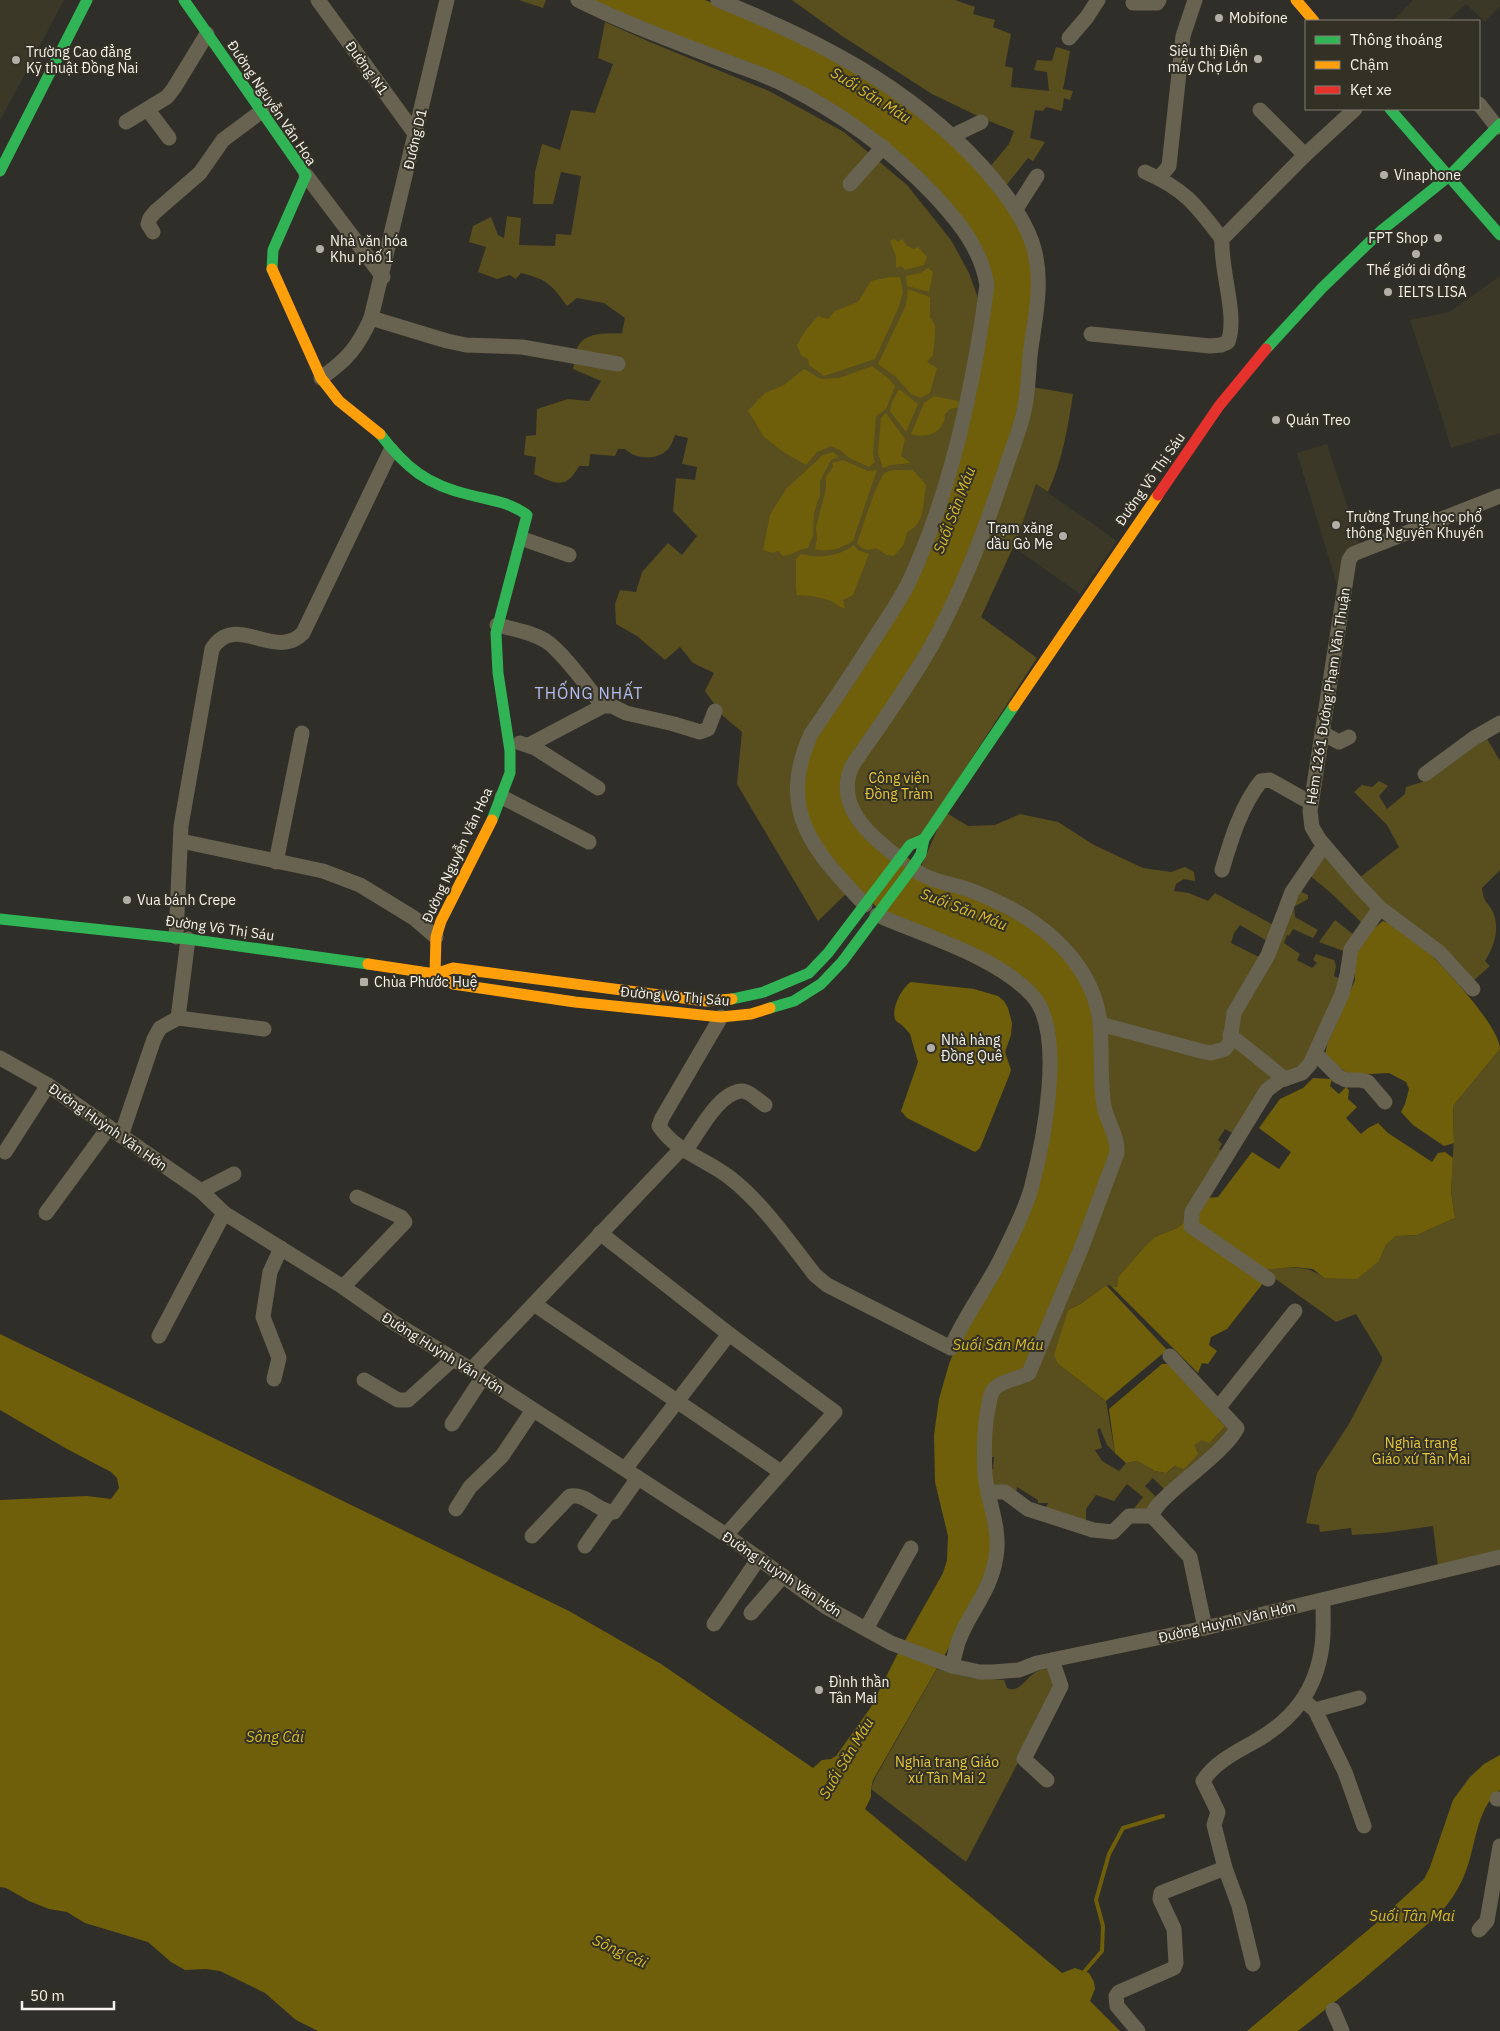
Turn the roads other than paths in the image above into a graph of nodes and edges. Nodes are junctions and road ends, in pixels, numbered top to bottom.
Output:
1 (87, 0) edge
2 (184, 0) edge
3 (318, 0) edge
4 (447, 0) edge
5 (578, 0) edge
6 (1098, 0) edge
7 (1160, 0) edge
8 (1195, 0) edge
9 (1296, 0) edge
10 (723, 1) edge
11 (1133, 3) dead end
12 (1313, 20) edge
13 (207, 34) junction
14 (1069, 38) dead end
15 (1480, 105) edge
16 (148, 110) junction
17 (263, 110) junction
18 (1260, 110) dead end
19 (1354, 110) edge
20 (1391, 110) edge
21 (126, 122) dead end
22 (981, 122) dead end
23 (1499, 125) edge
24 (416, 135) junction
25 (952, 136) junction
26 (169, 138) dead end
27 (883, 147) junction
28 (1305, 155) junction
29 (0, 171) edge
30 (306, 175) junction
31 (1037, 176) dead end
32 (1448, 177) junction
33 (850, 184) dead end
34 (1016, 209) junction
35 (153, 232) dead end
36 (1500, 235) edge
37 (1222, 239) junction
38 (382, 277) junction
39 (371, 318) junction
40 (1091, 334) dead end
41 (618, 364) dead end
42 (321, 378) junction
43 (391, 450) junction
44 (1500, 496) edge
45 (522, 539) junction
46 (569, 555) dead end
47 (497, 624) junction
48 (603, 706) junction
49 (716, 711) dead end
50 (1500, 723) edge
51 (302, 733) dead end
52 (1322, 734) junction
53 (1349, 737) dead end
54 (509, 741) junction
55 (528, 745) junction
56 (1425, 774) dead end
57 (598, 788) dead end
58 (502, 797) junction
59 (1311, 803) junction
60 (181, 841) junction
61 (589, 842) dead end
62 (1324, 845) junction
63 (276, 862) junction
64 (906, 864) junction
65 (1222, 870) dead end
66 (865, 905) junction
67 (1380, 908) junction
68 (877, 916) junction
69 (0, 919) edge
70 (436, 937) junction
71 (182, 938) junction
72 (435, 974) junction
73 (1473, 989) dead end
74 (721, 1017) junction
75 (178, 1018) junction
76 (1100, 1024) junction
77 (264, 1029) dead end
78 (1230, 1035) junction
79 (1316, 1054) junction
80 (0, 1058) edge
81 (1285, 1079) junction
82 (48, 1085) junction
83 (1385, 1102) dead end
84 (765, 1105) dead end
85 (115, 1131) junction
86 (683, 1150) junction
87 (5, 1152) dead end
88 (234, 1174) dead end
89 (201, 1191) junction
90 (357, 1197) dead end
91 (46, 1212) dead end
92 (224, 1213) junction
93 (600, 1233) junction
94 (281, 1248) junction
95 (1268, 1278) dead end
96 (343, 1287) junction
97 (534, 1304) junction
98 (1296, 1311) dead end
99 (729, 1334) junction
100 (159, 1336) dead end
101 (1170, 1356) dead end
102 (452, 1360) junction
103 (477, 1374) junction
104 (274, 1379) dead end
105 (364, 1380) dead end
106 (678, 1401) junction
107 (1219, 1407) junction
108 (533, 1410) junction
109 (452, 1424) dead end
110 (625, 1470) junction
111 (782, 1472) junction
112 (638, 1478) junction
113 (989, 1492) junction
114 (456, 1510) dead end
115 (609, 1512) junction
116 (1152, 1516) junction
117 (726, 1535) junction
118 (532, 1536) dead end
119 (585, 1546) dead end
120 (911, 1548) dead end
121 (1500, 1557) edge
122 (760, 1558) junction
123 (782, 1577) junction
124 (1323, 1600) junction
125 (751, 1613) dead end
126 (714, 1624) dead end
127 (1205, 1628) junction
128 (866, 1629) junction
129 (1052, 1660) junction
130 (952, 1666) junction
131 (1359, 1698) dead end
132 (1304, 1700) junction
133 (1315, 1710) junction
134 (1047, 1780) dead end
135 (1364, 1826) dead end
136 (1500, 1846) edge
137 (1225, 1868) junction
138 (1480, 1930) dead end
139 (1253, 1964) dead end
140 (1333, 2010) dead end
141 (1138, 2031) edge
142 (1342, 2031) edge

1 - 29 main road
2 - 13 main road, Đường Nguyễn Văn Hoa
3 - 24 street, Đường N1
4 - 24 street, Đường D1
5 - 27 street
6 - 14 street
7 - 11 street
8 - 37 street
9 - 12 main road
10 - 25 street
13 - 16 street
13 - 17 main road, Đường Nguyễn Văn Hoa
15 - 23 street
16 - 21 street
16 - 26 street
17 - 30 main road, Đường Nguyễn Văn Hoa
17 - 35 street
18 - 28 street
19 - 28 street
20 - 32 main road
22 - 25 street
23 - 32 main road, Đường Võ Thị Sáu
24 - 38 street, Đường D1
25 - 34 street
27 - 33 street
27 - 66 street
28 - 37 street
30 - 38 street
30 - 42 main road, Đường Nguyễn Văn Hoa
31 - 34 street
32 - 36 main road
32 - 64 main road, Đường Võ Thị Sáu
34 - 64 street
37 - 40 street
38 - 39 street, Đường D1
39 - 41 street
39 - 42 street, Đường D1
42 - 43 main road, Đường Nguyễn Văn Hoa
43 - 45 main road, Đường Nguyễn Văn Hoa
43 - 60 street
44 - 52 street, Hẻm 1261 Đường Phạm Văn Thuận
45 - 46 street
45 - 47 main road, Đường Nguyễn Văn Hoa
47 - 48 street
47 - 54 main road, Đường Nguyễn Văn Hoa
48 - 49 street
48 - 55 street
50 - 56 street
51 - 63 street
52 - 53 street
52 - 59 street, Hẻm 1261 Đường Phạm Văn Thuận
54 - 55 street
54 - 58 main road, Đường Nguyễn Văn Hoa
55 - 57 street
58 - 61 street
58 - 70 main road, Đường Nguyễn Văn Hoa
59 - 62 street, Hẻm 1261 Đường Phạm Văn Thuận
59 - 65 street
60 - 63 street
60 - 71 street
62 - 67 street, Hẻm 1261 Đường Phạm Văn Thuận
62 - 78 street
63 - 70 street
64 - 66 main road, Đường Võ Thị Sáu
64 - 68 main road, Đường Võ Thị Sáu
64 - 76 street
66 - 72 main road, Đường Võ Thị Sáu
67 - 73 street, Hẻm 1261 Đường Phạm Văn Thuận
67 - 79 street
68 - 74 main road, Đường Võ Thị Sáu
68 - 86 street
69 - 71 main road, Đường Võ Thị Sáu
70 - 72 main road, Đường Nguyễn Văn Hoa
71 - 72 main road, Đường Võ Thị Sáu
71 - 75 street
72 - 74 main road, Đường Võ Thị Sáu
74 - 86 street
75 - 77 street
75 - 85 street
76 - 78 street
76 - 113 street
78 - 81 street
79 - 81 street
79 - 83 street
80 - 82 street, Đường Huỳnh Văn Hớn
81 - 95 street
82 - 85 street, Đường Huỳnh Văn Hớn
82 - 87 street
84 - 86 street
85 - 89 street, Đường Huỳnh Văn Hớn
85 - 91 street
86 - 93 street
88 - 89 street
89 - 92 street, Đường Huỳnh Văn Hớn
90 - 96 street
92 - 94 street, Đường Huỳnh Văn Hớn
92 - 100 street
93 - 97 street
93 - 99 street
94 - 96 street, Đường Huỳnh Văn Hớn
94 - 104 street
96 - 102 street, Đường Huỳnh Văn Hớn
97 - 103 street
97 - 106 street
98 - 107 street
99 - 106 street
99 - 111 street
101 - 107 street
102 - 103 street, Đường Huỳnh Văn Hớn
102 - 105 street
103 - 108 street, Đường Huỳnh Văn Hớn
103 - 109 street
106 - 110 street
106 - 111 street
107 - 116 street
108 - 110 street, Đường Huỳnh Văn Hớn
108 - 114 street
110 - 112 street, Đường Huỳnh Văn Hớn
111 - 117 street
112 - 115 street
112 - 117 street, Đường Huỳnh Văn Hớn
113 - 116 street
113 - 130 street
115 - 118 street
115 - 119 street
116 - 127 street
117 - 122 street, Đường Huỳnh Văn Hớn
120 - 128 street
121 - 124 street, Đường Huỳnh Văn Hớn
122 - 123 street, Đường Huỳnh Văn Hớn
122 - 126 street
123 - 125 street
123 - 128 street, Đường Huỳnh Văn Hớn
124 - 127 street, Đường Huỳnh Văn Hớn
124 - 132 street
127 - 129 street, Đường Huỳnh Văn Hớn
128 - 130 street, Đường Huỳnh Văn Hớn
129 - 130 street, Đường Huỳnh Văn Hớn
129 - 134 street
131 - 133 street
132 - 133 street
132 - 137 street
133 - 135 street
136 - 138 street
137 - 139 street
137 - 141 street
140 - 142 street

